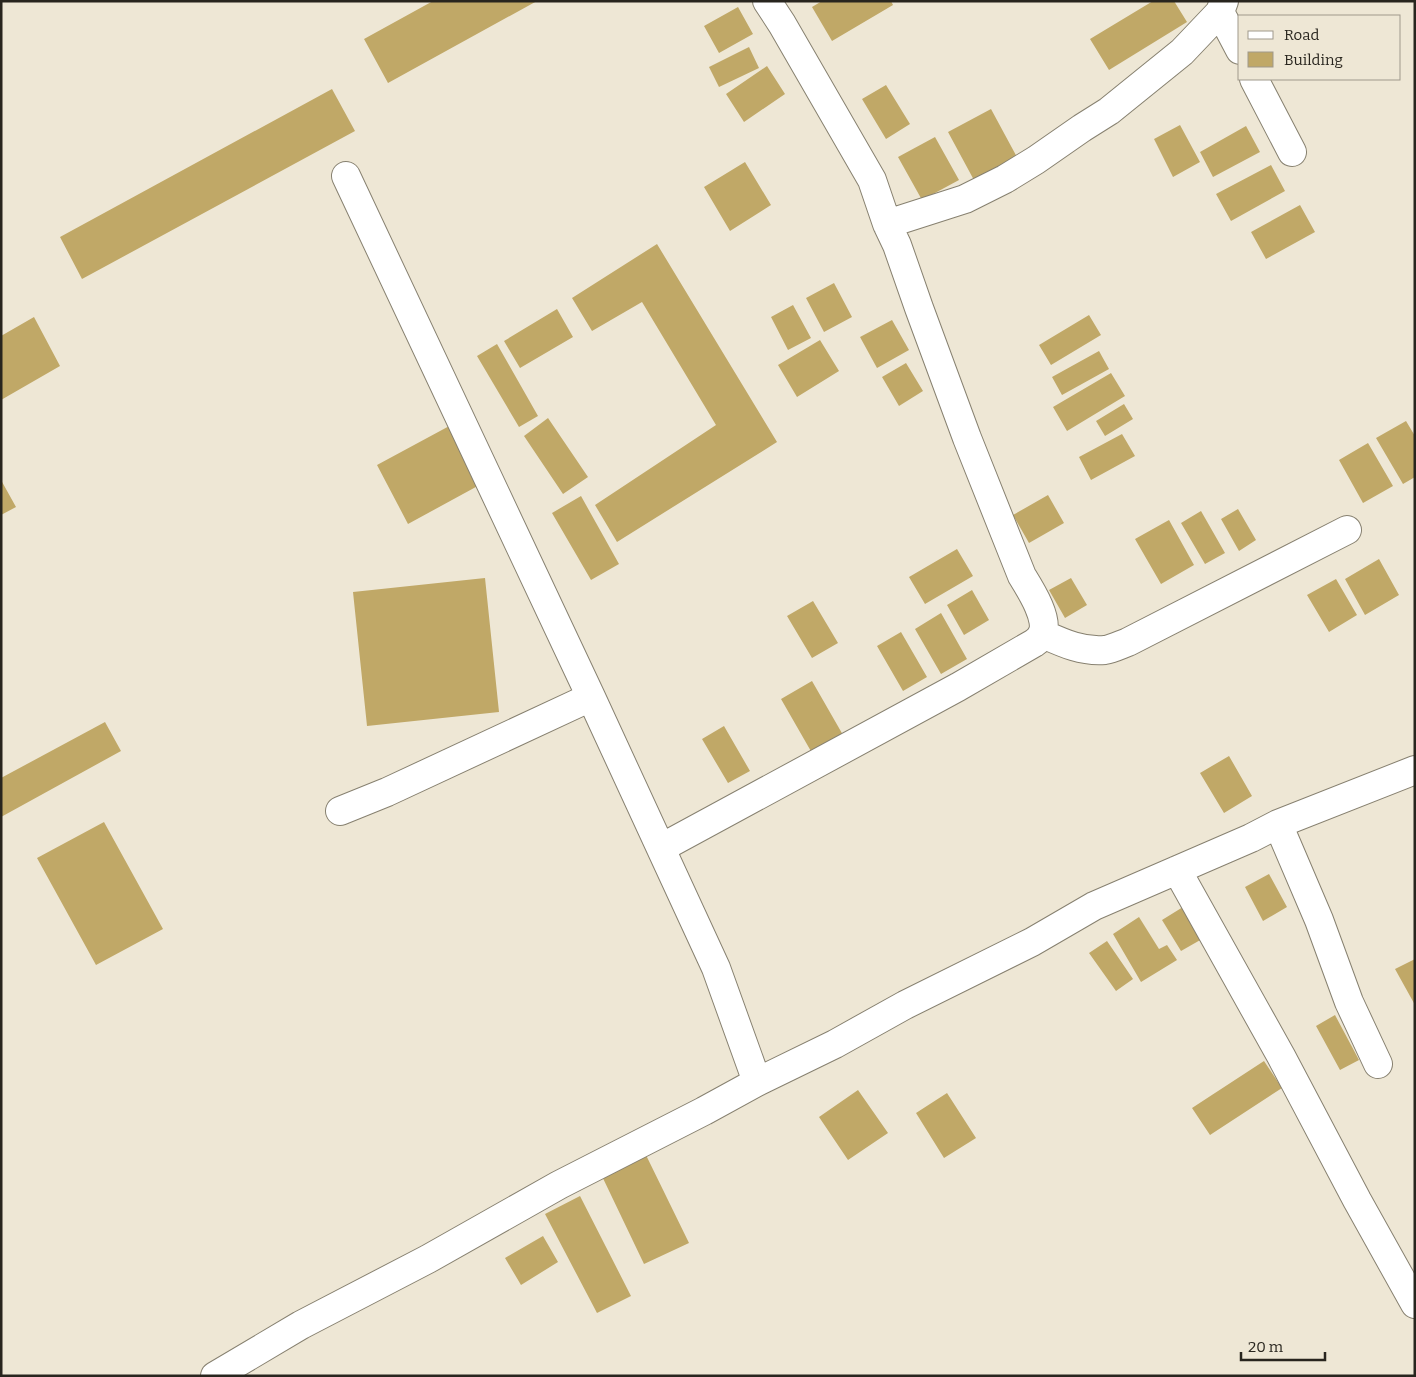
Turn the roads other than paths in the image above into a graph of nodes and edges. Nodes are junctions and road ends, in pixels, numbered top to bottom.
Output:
1 (766, 1) edge
2 (1222, 7) edge
3 (1238, 45) edge
4 (1255, 80) edge
5 (1292, 152) dead end
6 (346, 176) dead end
7 (887, 224) junction
8 (1347, 530) dead end
9 (1043, 634) junction
10 (591, 697) junction
11 (1415, 770) edge
12 (340, 811) dead end
13 (1278, 824) junction
14 (661, 848) junction
15 (1177, 870) junction
16 (1378, 1064) dead end
17 (757, 1082) junction
18 (1415, 1304) edge
19 (215, 1376) edge

1 - 7 street
2 - 3 street
2 - 7 street
4 - 5 street
6 - 10 street
7 - 9 street
8 - 9 street
9 - 14 street
10 - 12 street
10 - 14 street
11 - 13 street
13 - 15 street
13 - 16 street
14 - 17 street
15 - 17 street
15 - 18 street
17 - 19 street

